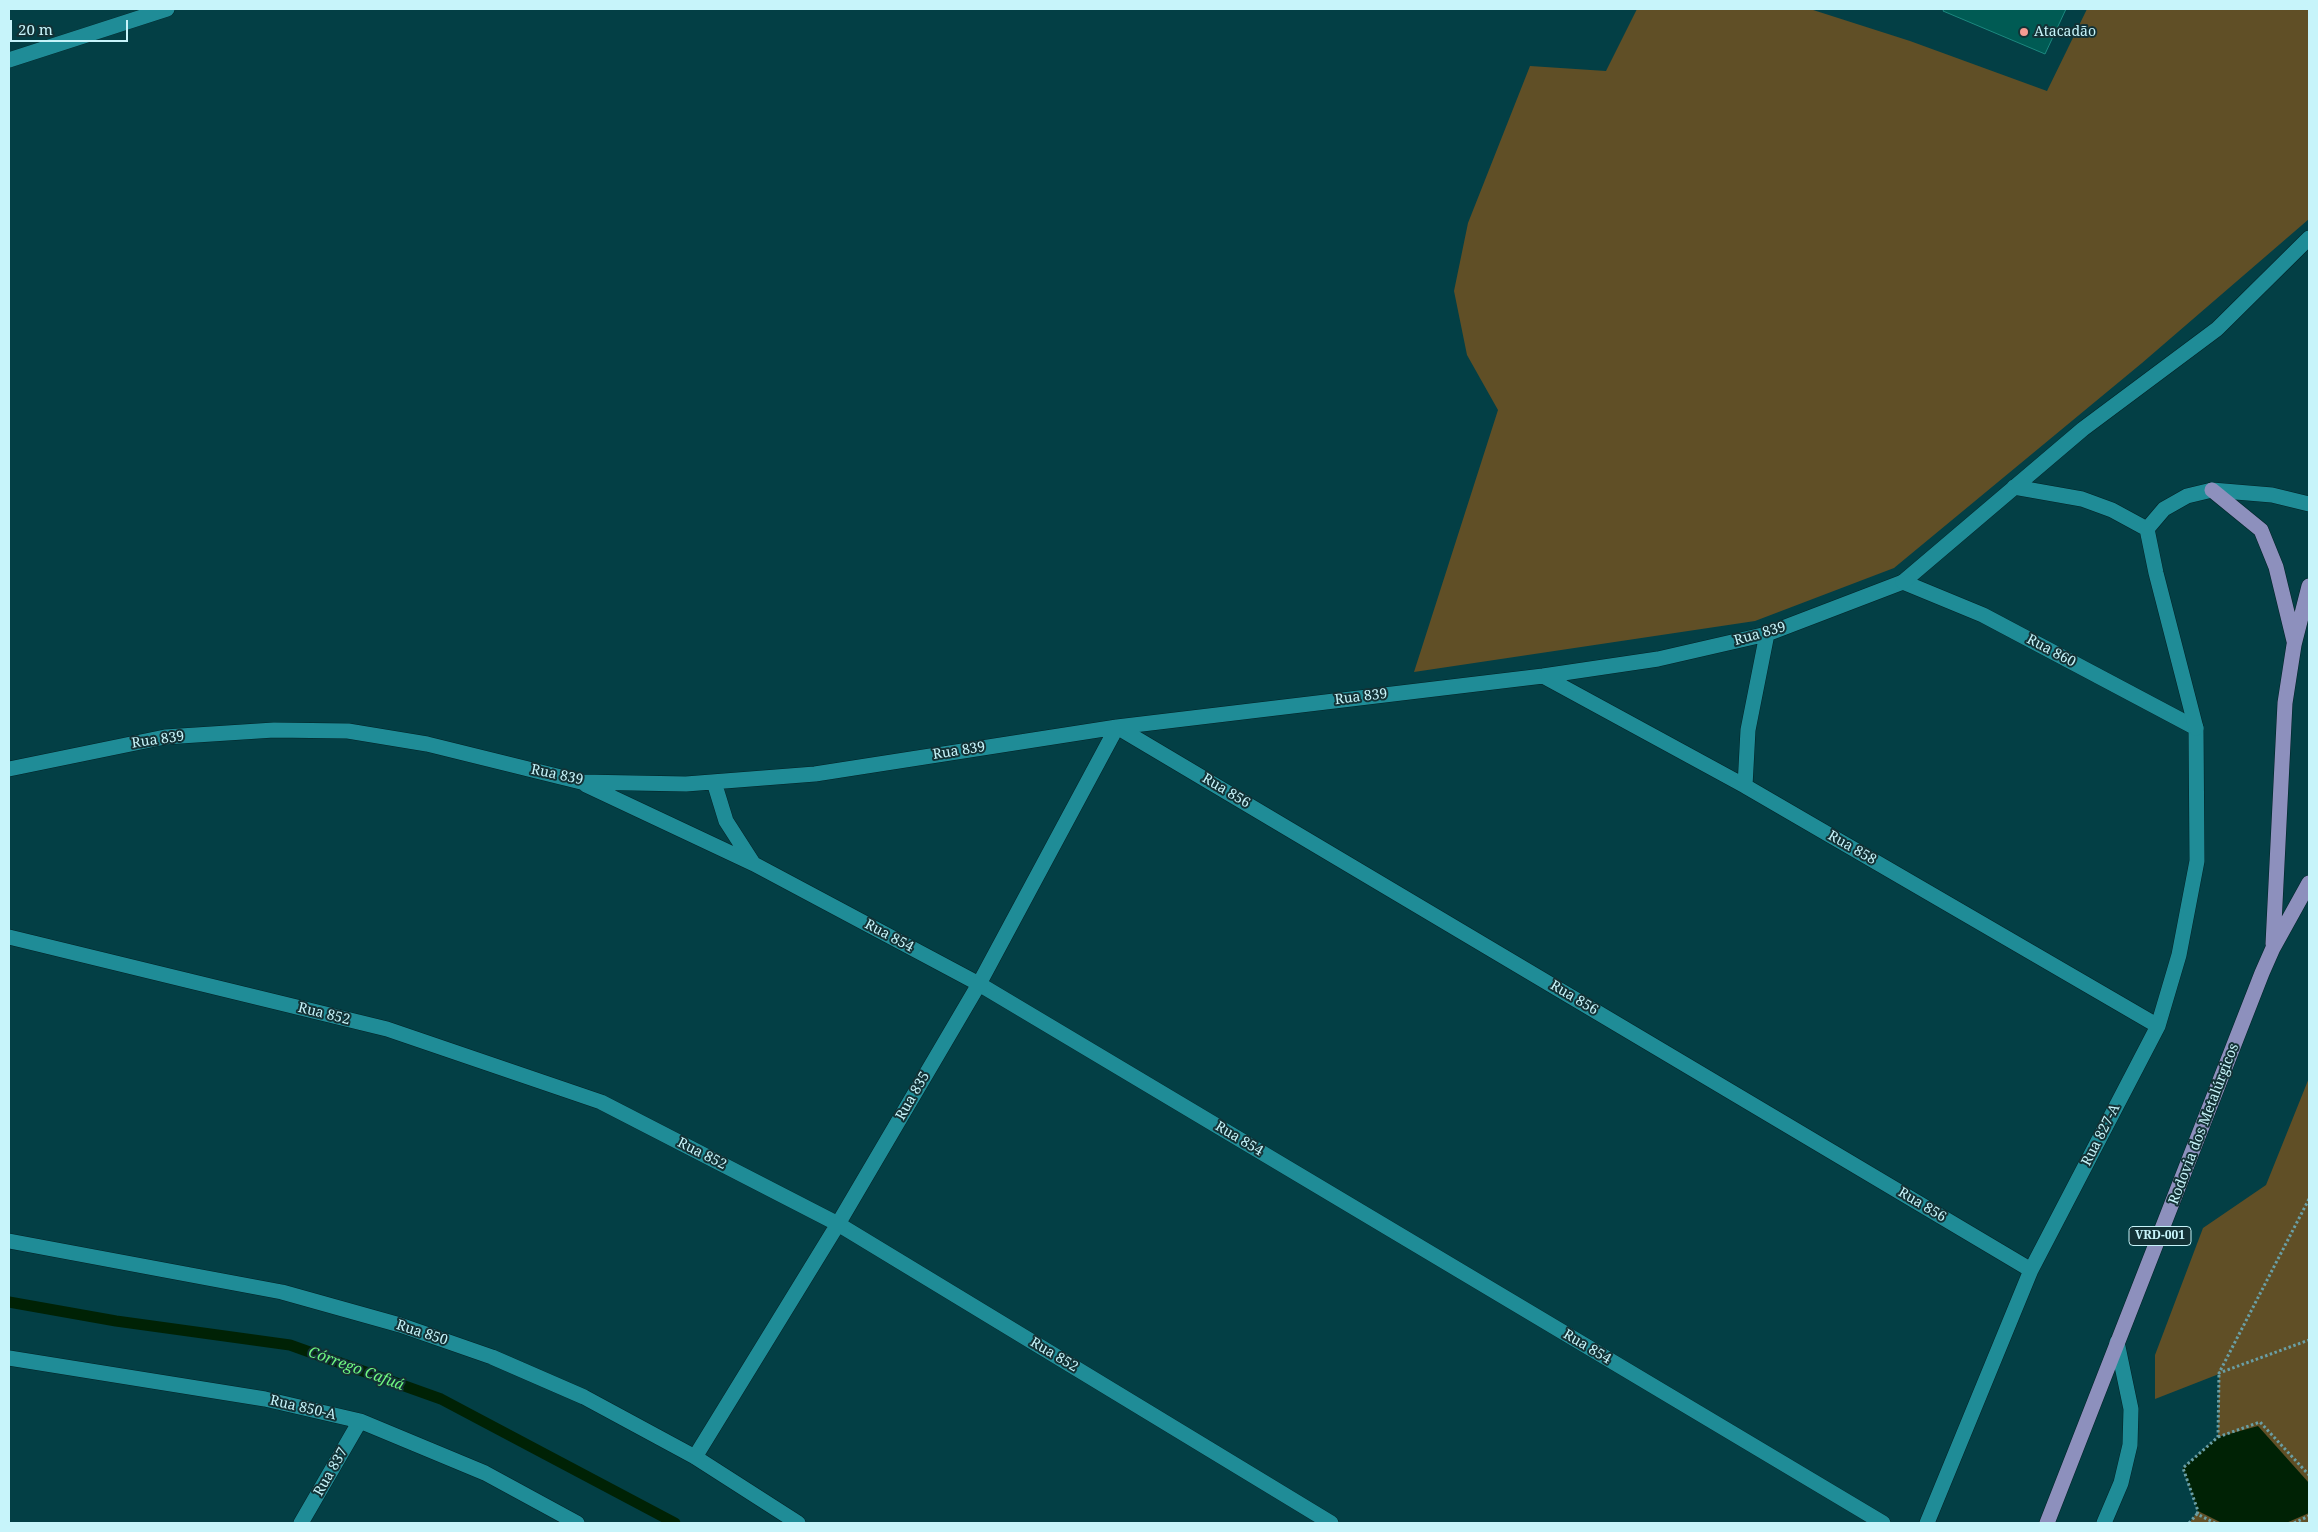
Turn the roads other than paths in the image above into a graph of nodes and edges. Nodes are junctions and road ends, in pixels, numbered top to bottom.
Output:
1 (167, 9) edge
2 (9, 60) edge
3 (2309, 238) edge
4 (2014, 486) junction
5 (2212, 490) junction
6 (2309, 504) edge
7 (2147, 529) junction
8 (1903, 582) junction
9 (2309, 586) edge
10 (1767, 634) junction
11 (2294, 645) junction
12 (1543, 676) junction
13 (1117, 726) junction
14 (2196, 728) junction
15 (9, 769) edge
16 (581, 782) junction
17 (714, 782) junction
18 (1745, 786) junction
19 (754, 864) junction
20 (2309, 883) edge
21 (9, 937) edge
22 (2273, 948) junction
23 (979, 984) junction
24 (2158, 1026) junction
25 (838, 1224) junction
26 (9, 1241) edge
27 (2031, 1270) junction
28 (2117, 1342) junction
29 (9, 1358) edge
30 (360, 1421) junction
31 (696, 1457) junction
32 (301, 1523) edge
33 (577, 1523) edge
34 (798, 1523) edge
35 (1331, 1523) edge
36 (1883, 1523) edge
37 (1927, 1523) edge
38 (2047, 1523) edge
39 (2104, 1523) edge

1 - 2 street
3 - 4 street, Rua 839
4 - 7 street
4 - 8 street, Rua 839
5 - 6 street
5 - 7 street
5 - 11 main road
7 - 14 street, Rua 827-A
8 - 10 street, Rua 839
8 - 14 street, Rua 860
9 - 11 main road, Rodovia dos Metalúrgicos
10 - 12 street, Rua 839
10 - 18 street
11 - 22 main road, Rodovia dos Metalúrgicos
12 - 13 street, Rua 839
12 - 18 street, Rua 858
13 - 17 street, Rua 839
13 - 23 street, Rua 835
13 - 27 street, Rua 856
14 - 24 street, Rua 827-A
15 - 16 street, Rua 839
16 - 17 street, Rua 839
16 - 19 street, Rua 854
17 - 19 street
18 - 24 street, Rua 858
19 - 23 street, Rua 854
20 - 22 main road, Rodovia dos Metalúrgicos / VRD-001
21 - 25 street, Rua 852
22 - 28 main road, Rodovia dos Metalúrgicos / VRD-001
23 - 25 street, Rua 835
23 - 36 street, Rua 854
24 - 27 street, Rua 827-A
25 - 31 street, Rua 835
25 - 35 street, Rua 852
26 - 31 street, Rua 850
27 - 37 street, Rua 827-A
28 - 38 main road, Rodovia dos Metalúrgicos / VRD-001
28 - 39 street
29 - 30 street, Rua 850-A
30 - 32 street, Rua 837
30 - 33 street, Rua 850-A
31 - 34 street, Rua 850

